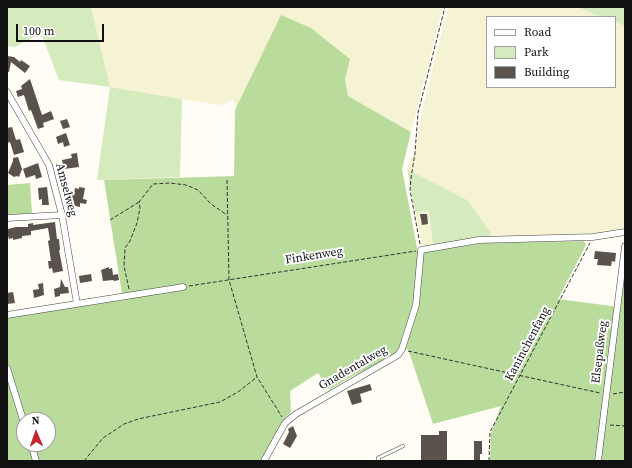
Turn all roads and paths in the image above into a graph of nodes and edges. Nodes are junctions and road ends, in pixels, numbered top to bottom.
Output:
1 (445, 7) edge
2 (7, 92) edge
3 (227, 180) dead end
4 (140, 202) junction
5 (62, 215) junction
6 (229, 216) junction
7 (7, 218) edge
8 (110, 220) dead end
9 (625, 232) edge
10 (593, 237) junction
11 (625, 246) edge
12 (421, 250) junction
13 (229, 280) junction
14 (183, 287) joint
15 (129, 296) junction
16 (77, 304) junction
17 (7, 315) edge
18 (402, 350) junction
19 (7, 368) edge
20 (520, 375) junction
21 (257, 377) junction
22 (625, 392) edge
23 (606, 395) junction
24 (21, 412) edge
25 (285, 423) junction
26 (602, 424) junction
27 (625, 426) edge
28 (403, 446) dead end
29 (84, 461) edge
30 (264, 461) edge
31 (379, 461) edge
32 (489, 461) edge
33 (598, 461) edge

1 - 12 path
2 - 5 street, Amselweg
3 - 6 path
4 - 6 path
4 - 8 path
4 - 15 path
5 - 7 street
5 - 16 street, Amselweg
6 - 13 path
9 - 10 street
10 - 12 street
10 - 20 path, Kaninchenfang
11 - 23 street, Elsepaßweg
12 - 13 path, Finkenweg
12 - 18 street, Gnadentalweg
13 - 14 path, Finkenweg
13 - 21 path
14 - 15 street
15 - 16 street
16 - 17 street
18 - 20 path
18 - 25 street, Gnadentalweg
19 - 24 street
20 - 23 path
20 - 32 path, Kaninchenfang
21 - 25 path
21 - 29 path
22 - 23 path
23 - 26 street, Elsepaßweg
25 - 30 street, Gnadentalweg
26 - 27 path
26 - 33 street, Elsepaßweg
28 - 31 lane

